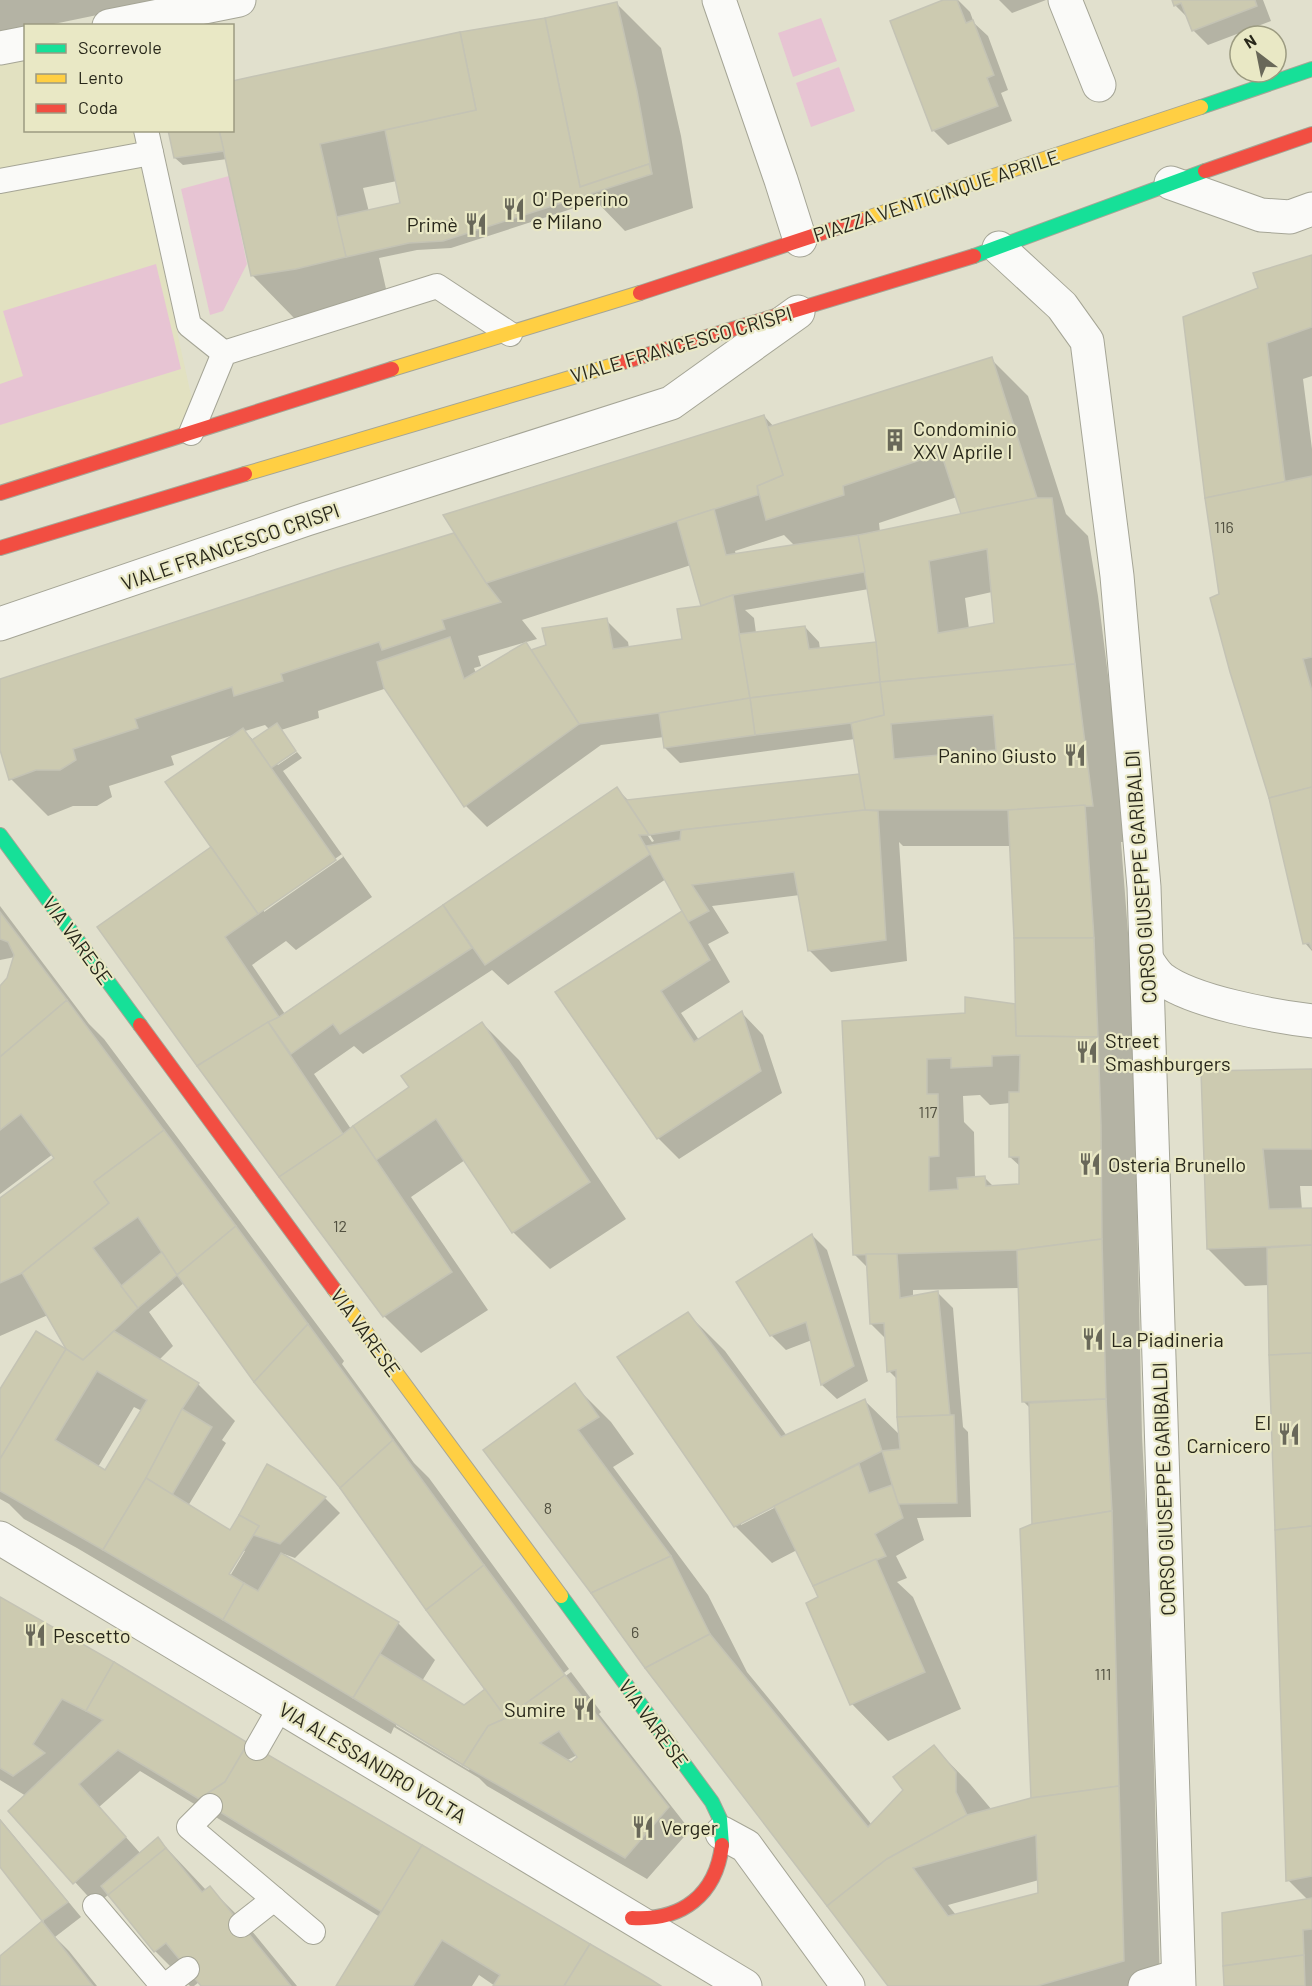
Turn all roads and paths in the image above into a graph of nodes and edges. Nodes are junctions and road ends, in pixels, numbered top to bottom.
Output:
1 (238, 0) edge
2 (719, 0) edge
3 (1065, 0) edge
4 (119, 24) edge
5 (24, 43) edge
6 (0, 48) edge
7 (1312, 69) edge
8 (1099, 85) dead end
9 (1312, 134) edge
10 (148, 142) edge
11 (0, 182) edge
12 (1171, 183) junction
13 (1312, 209) edge
14 (800, 240) junction
15 (999, 248) junction
16 (805, 308) junction
17 (510, 334) junction
18 (224, 353) junction
19 (191, 433) junction
20 (0, 493) edge
21 (0, 548) edge
22 (0, 624) edge
23 (0, 835) edge
24 (1147, 960) junction
25 (1312, 1021) edge
26 (0, 1538) edge
27 (281, 1706) junction
28 (257, 1748) dead end
29 (210, 1806) dead end
30 (722, 1833) junction
31 (274, 1899) junction
32 (95, 1906) dead end
33 (632, 1918) junction
34 (242, 1925) dead end
35 (313, 1932) dead end
36 (187, 1969) dead end
37 (1178, 1981) edge
38 (164, 1986) edge
39 (745, 1986) edge
40 (848, 1986) edge
41 (1145, 1986) edge

1 - 4 street
2 - 14 street, PIAZZA VENTICINQUE APRILE
3 - 8 street
5 - 6 street
7 - 14 main road, PIAZZA VENTICINQUE APRILE
9 - 12 main road
10 - 11 lane
10 - 18 lane
12 - 13 street
12 - 15 main road
14 - 17 main road
15 - 16 main road
15 - 24 street, CORSO GIUSEPPE GARIBALDI
16 - 21 main road, VIALE FRANCESCO CRISPI
16 - 22 street, VIALE FRANCESCO CRISPI
17 - 18 lane
17 - 19 main road
18 - 19 lane
19 - 20 main road
23 - 30 main road, VIA VARESE
24 - 25 street
24 - 37 street, CORSO GIUSEPPE GARIBALDI
26 - 27 street, VIA ALESSANDRO VOLTA
27 - 28 lane
27 - 33 street, VIA ALESSANDRO VOLTA
29 - 31 lane
30 - 33 main road, VIA VARESE
30 - 40 street
31 - 34 lane
31 - 35 lane
32 - 38 lane
33 - 39 street, VIA ALESSANDRO VOLTA
36 - 38 lane
37 - 41 street

